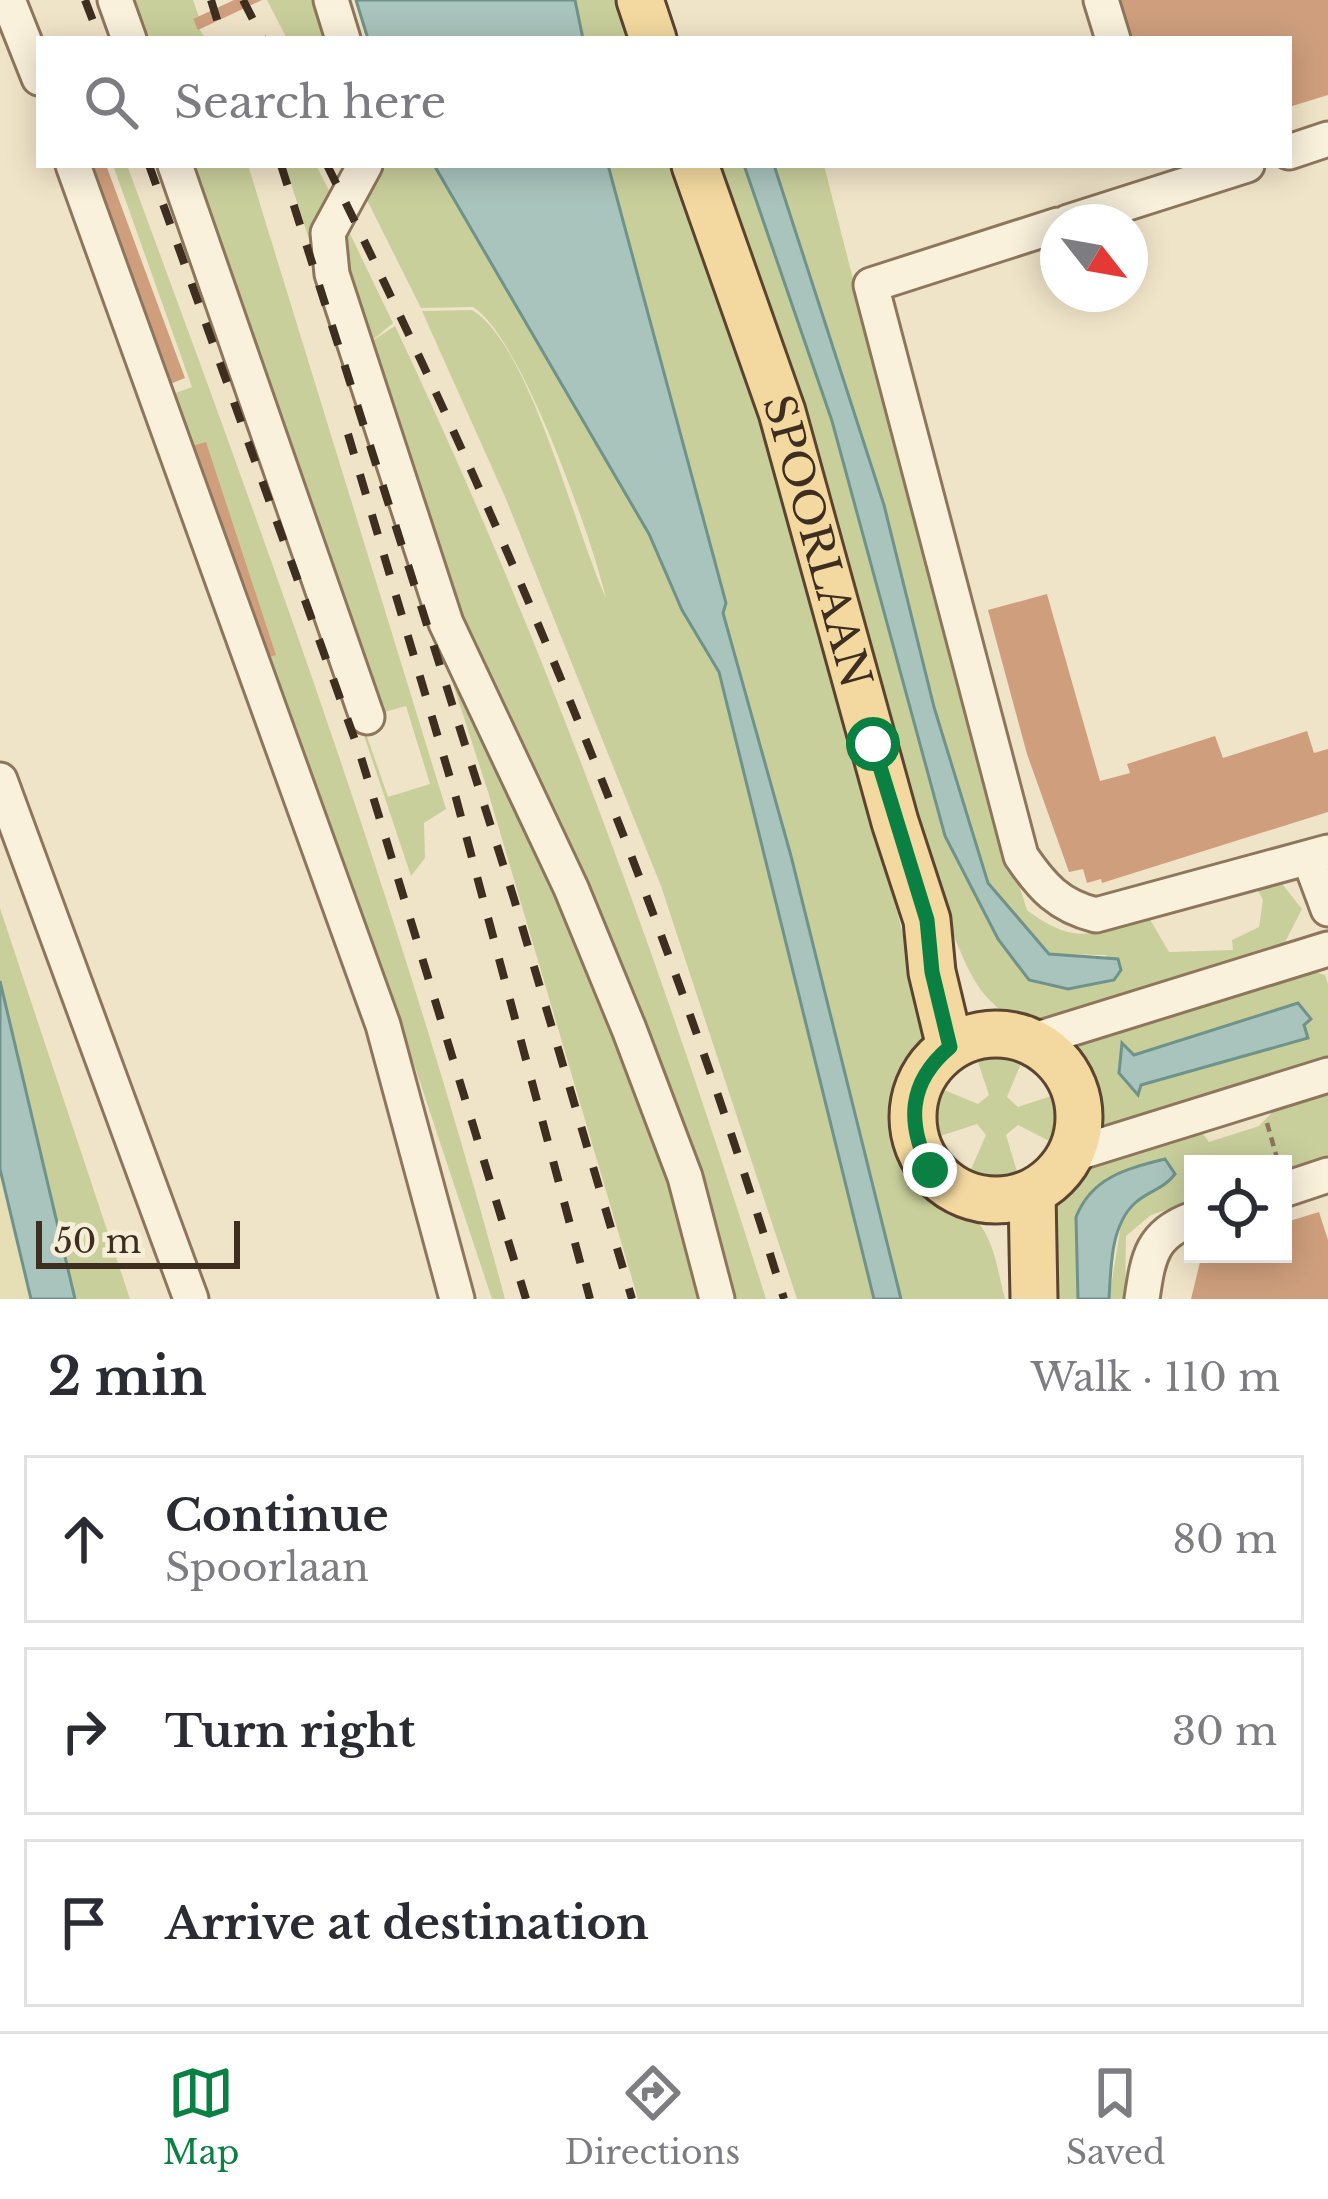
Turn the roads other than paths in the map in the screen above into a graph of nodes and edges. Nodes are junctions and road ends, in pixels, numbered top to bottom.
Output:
1 (8, 0) edge
2 (115, 0) edge
3 (331, 0) edge
4 (640, 0) edge
5 (1101, 0) edge
6 (128, 36) edge
7 (342, 36) edge
8 (651, 36) edge
9 (1112, 36) edge
10 (36, 71) edge
11 (1328, 139) edge
12 (1292, 151) edge
13 (75, 168) edge
14 (176, 168) edge
15 (363, 168) edge
16 (696, 168) edge
17 (1226, 168) edge
18 (1158, 178) edge
19 (1105, 204) edge
20 (1040, 231) edge
21 (367, 718) dead end
22 (0, 780) edge
23 (1319, 855) edge
24 (1328, 909) edge
25 (927, 920) junction
26 (1328, 949) edge
27 (1012, 1036) junction
28 (950, 1047) junction
29 (1328, 1075) edge
30 (1071, 1155) junction
31 (1328, 1175) edge
32 (1292, 1187) edge
33 (1031, 1193) junction
34 (984, 1202) junction
35 (1184, 1222) edge
36 (190, 1299) edge
37 (457, 1299) edge
38 (718, 1299) edge
39 (1022, 1299) edge
40 (1034, 1299) edge
41 (1142, 1299) edge

1 - 10 street
2 - 6 street
3 - 7 street
4 - 8 main road
5 - 9 street
11 - 12 street
13 - 37 street
14 - 21 street
15 - 38 street
16 - 25 main road, SPOORLAAN
17 - 18 street
18 - 19 street
20 - 23 street
22 - 36 street
23 - 24 street
25 - 27 main road, SPOORLAAN
25 - 28 main road, SPOORLAAN
26 - 27 street
27 - 28 main road
27 - 30 main road
28 - 34 main road
29 - 30 street
30 - 33 main road
31 - 32 street
33 - 34 main road
33 - 40 main road
34 - 39 main road
35 - 41 street

